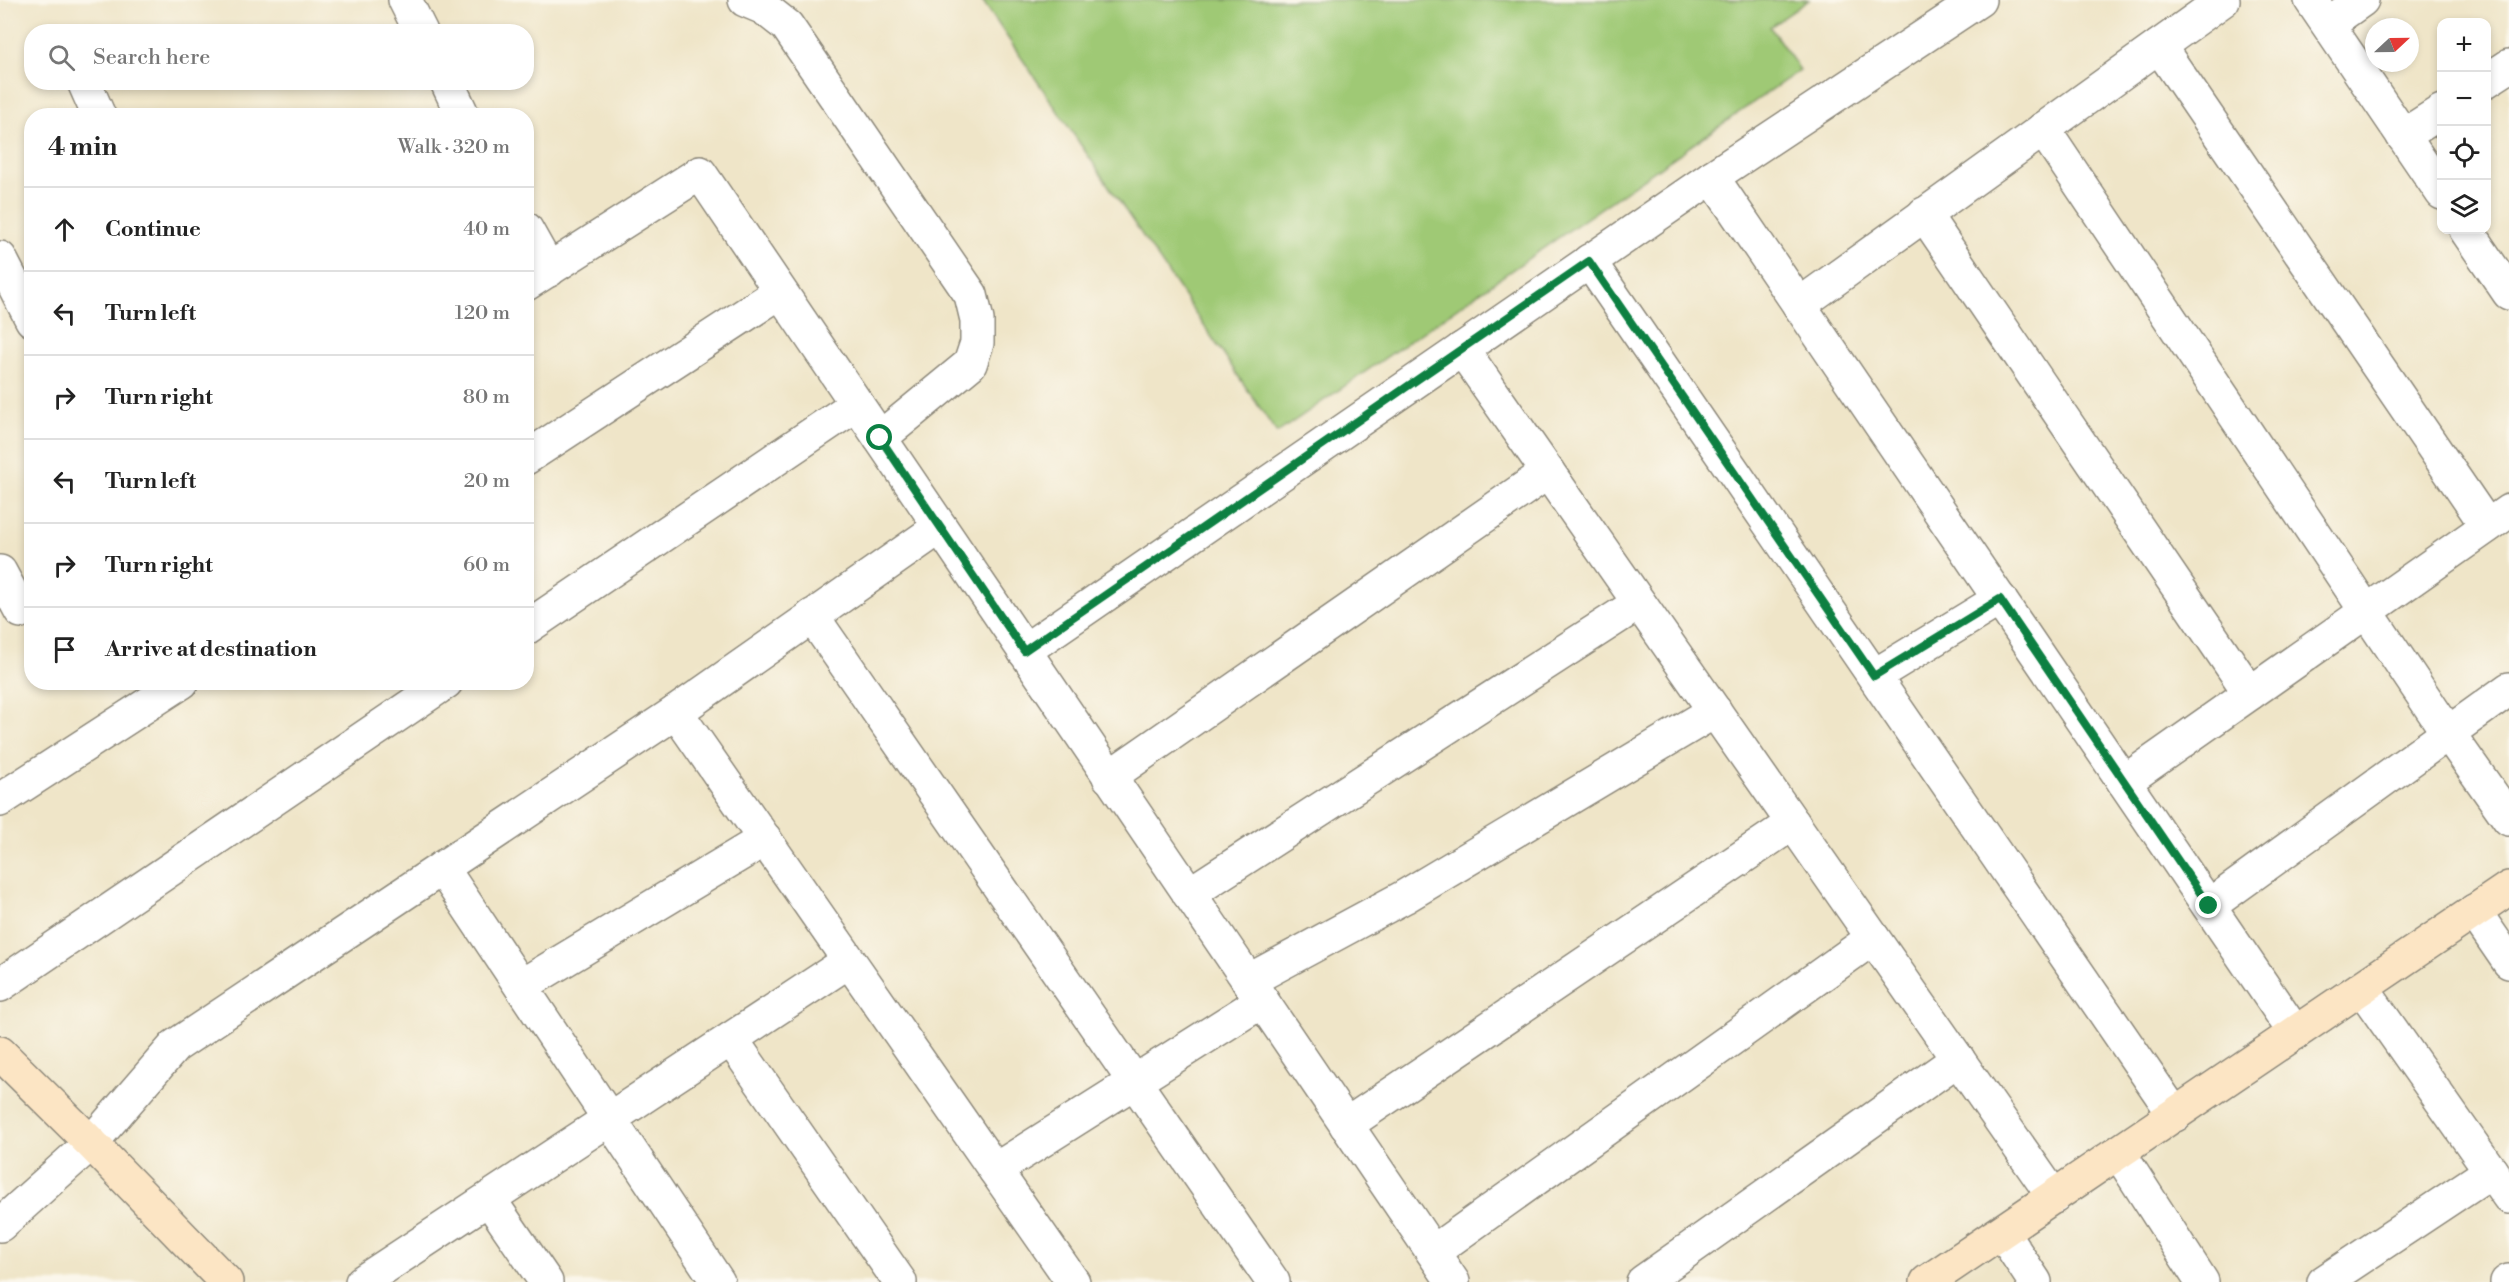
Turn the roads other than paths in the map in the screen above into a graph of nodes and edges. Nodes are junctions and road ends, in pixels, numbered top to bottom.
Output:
1 (405, 0) edge
2 (745, 0) edge
3 (1979, 0) edge
4 (2223, 0) edge
5 (2362, 0) edge
6 (2320, 12) edge
7 (417, 24) edge
8 (2160, 46) junction
9 (2509, 66) edge
10 (2491, 78) edge
11 (88, 90) edge
12 (451, 90) edge
13 (95, 108) edge
14 (459, 108) edge
15 (2437, 114) edge
16 (2043, 129) junction
17 (2403, 136) junction
18 (1712, 177) junction
19 (2437, 186) edge
20 (1924, 214) junction
21 (2469, 234) edge
22 (0, 258) edge
23 (534, 261) edge
24 (1589, 261) junction
25 (538, 277) edge
26 (780, 292) junction
27 (2509, 293) edge
28 (24, 304) edge
29 (1798, 305) junction
30 (1462, 349) junction
31 (857, 404) junction
32 (880, 438) junction
33 (534, 453) edge
34 (1548, 472) junction
35 (2498, 519) edge
36 (940, 527) junction
37 (0, 572) edge
38 (2000, 599) junction
39 (1639, 603) junction
40 (2367, 611) junction
41 (17, 613) edge
42 (812, 616) junction
43 (534, 623) edge
44 (1024, 651) junction
45 (1874, 676) junction
46 (2509, 689) edge
47 (170, 690) edge
48 (434, 690) edge
49 (2250, 693) junction
50 (1715, 711) junction
51 (676, 712) junction
52 (2448, 733) junction
53 (1109, 777) junction
54 (2124, 782) junction
55 (0, 800) edge
56 (2509, 819) edge
57 (1793, 823) junction
58 (765, 839) junction
59 (441, 868) junction
60 (2509, 888) edge
61 (1189, 894) junction
62 (2209, 906) junction
63 (2474, 911) junction
64 (1874, 938) junction
65 (849, 961) junction
66 (2509, 962) edge
67 (0, 985) edge
68 (521, 986) junction
69 (2362, 988) junction
70 (1255, 991) junction
71 (2295, 1033) junction
72 (731, 1039) junction
73 (0, 1053) edge
74 (1958, 1059) junction
75 (1134, 1081) junction
76 (2175, 1115) junction
77 (609, 1119) junction
78 (1346, 1125) junction
79 (91, 1143) junction
80 (2119, 1153) junction
81 (995, 1170) junction
82 (2500, 1184) edge
83 (2054, 1197) junction
84 (489, 1199) junction
85 (0, 1225) edge
86 (2002, 1233) junction
87 (1433, 1252) junction
88 (226, 1282) edge
89 (362, 1282) edge
90 (546, 1282) edge
91 (718, 1282) edge
92 (900, 1282) edge
93 (1073, 1282) edge
94 (1273, 1282) edge
95 (1453, 1282) edge
96 (1643, 1282) edge
97 (1927, 1282) edge
98 (2036, 1282) edge
99 (2202, 1282) edge
100 (2324, 1282) edge

1 - 7 street
2 - 32 street
3 - 18 street
4 - 8 street
5 - 6 street
6 - 17 street
8 - 16 street
8 - 35 street
9 - 10 street
11 - 13 street
12 - 14 street
15 - 17 street
16 - 20 street
16 - 40 street
17 - 19 street
18 - 24 street
18 - 29 street
20 - 29 street
20 - 49 street
21 - 27 street
22 - 28 street
23 - 25 street
24 - 30 street
24 - 45 street
25 - 26 street
26 - 31 street
26 - 33 street
29 - 38 street
30 - 34 street
30 - 44 street
31 - 32 street
31 - 43 street
32 - 36 street
34 - 39 street
34 - 53 street
35 - 40 street
36 - 42 street
36 - 44 street
37 - 41 street
38 - 45 street
38 - 54 street
39 - 50 street
39 - 61 street
40 - 49 street
40 - 52 street
42 - 51 street
42 - 75 street
44 - 53 street
45 - 76 street
46 - 52 street
47 - 55 street
48 - 67 street
49 - 54 street
50 - 57 street
50 - 70 street
51 - 58 street
51 - 59 street
52 - 56 street
52 - 62 street
53 - 61 street
54 - 62 street
57 - 64 street
57 - 78 street
58 - 65 street
58 - 68 street
59 - 68 street
59 - 79 street
60 - 63 street
61 - 70 street
62 - 71 street
63 - 66 street
63 - 69 street
64 - 74 street
64 - 87 street
65 - 72 street
65 - 81 street
68 - 77 street
69 - 71 street
69 - 82 street
70 - 75 street
70 - 78 street
71 - 76 street
72 - 77 street
72 - 92 street
73 - 79 street
74 - 83 street
74 - 96 street
75 - 81 street
75 - 94 street
76 - 80 street
77 - 84 street
77 - 91 street
78 - 87 street
79 - 85 street
79 - 88 street
80 - 83 street
80 - 99 street
81 - 93 street
82 - 100 street
83 - 86 street
84 - 89 street
84 - 90 street
86 - 97 street
86 - 98 street
87 - 95 street

